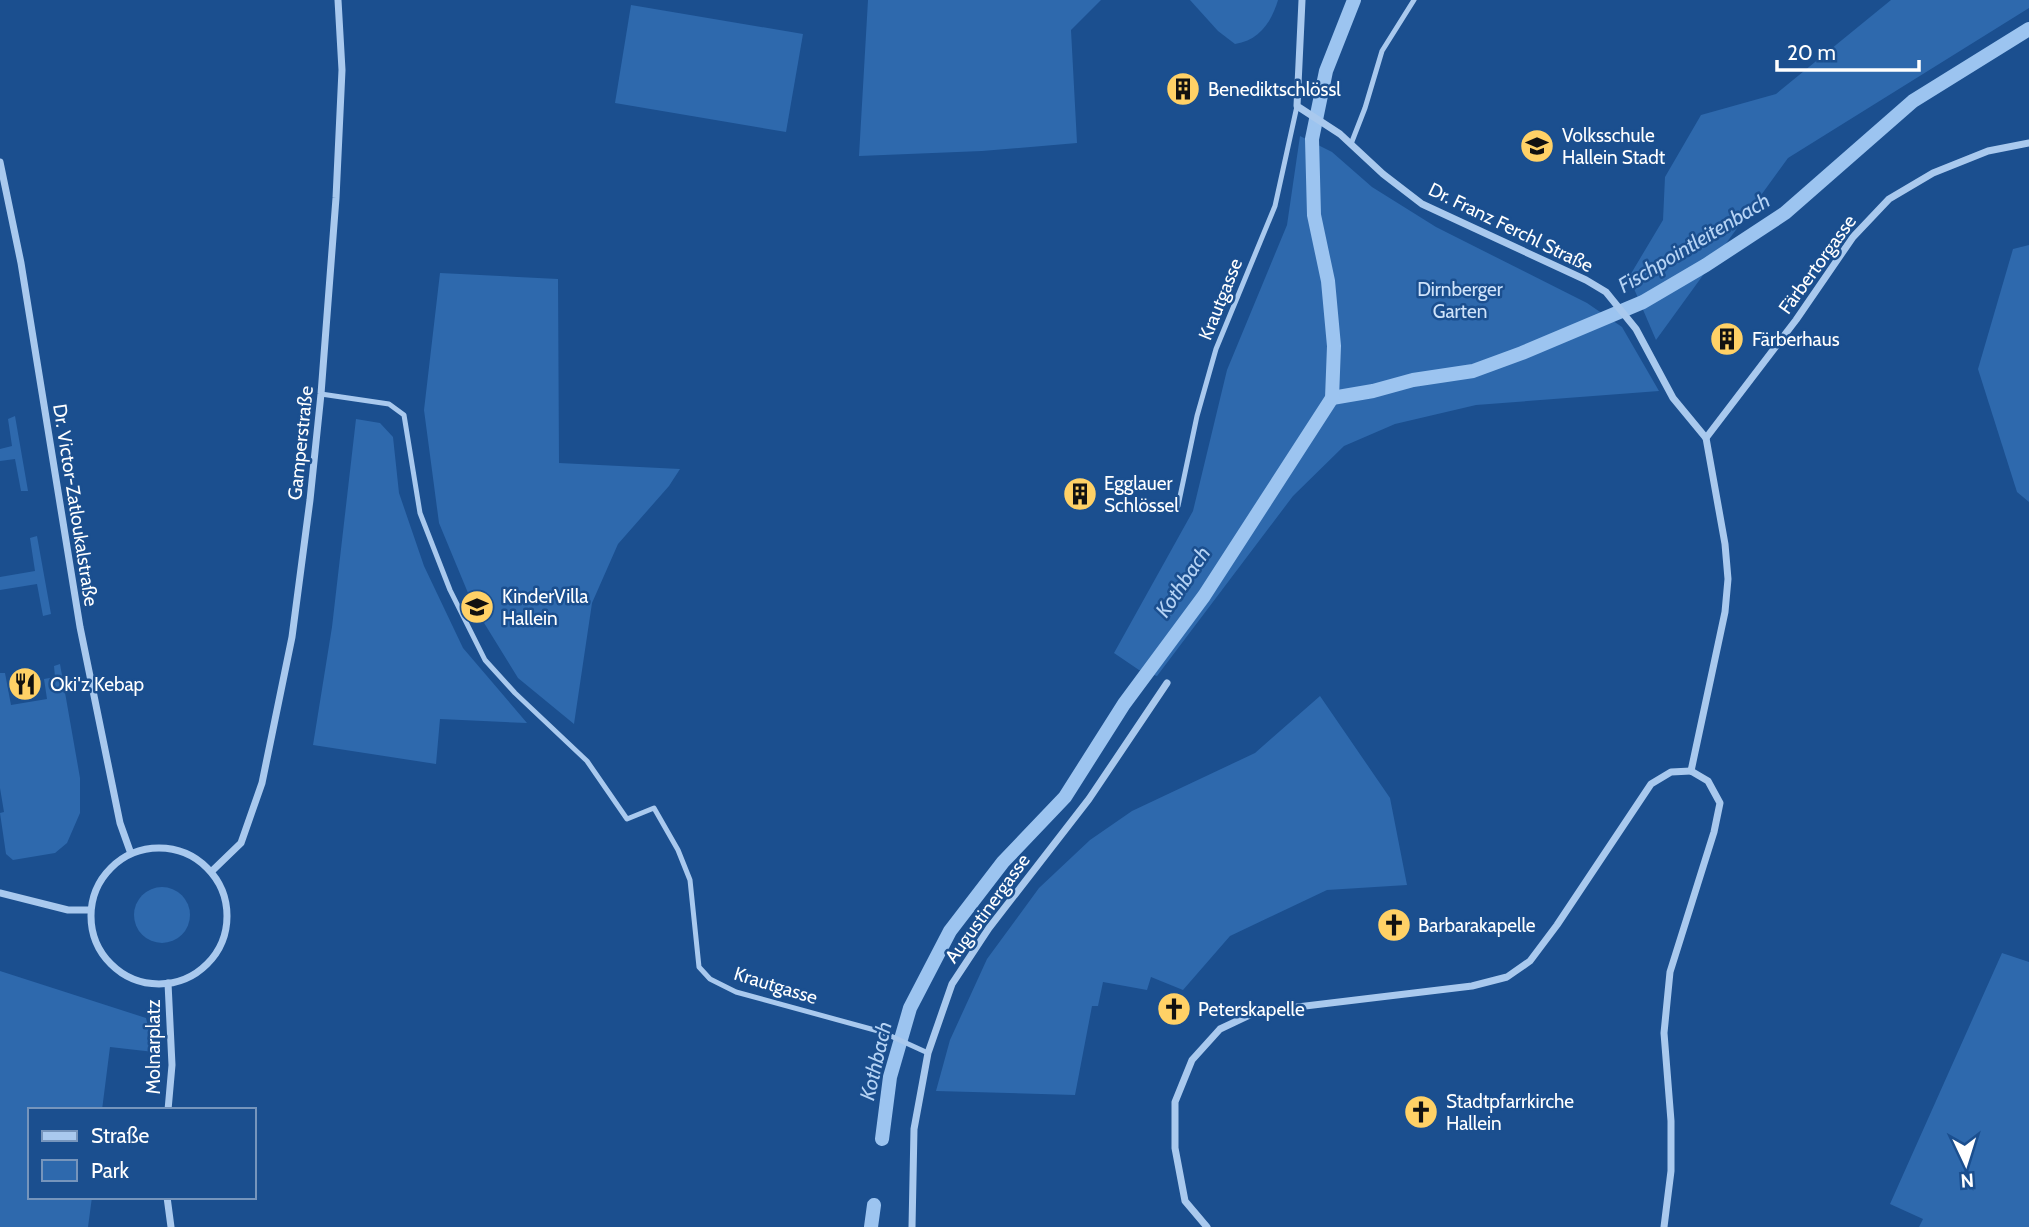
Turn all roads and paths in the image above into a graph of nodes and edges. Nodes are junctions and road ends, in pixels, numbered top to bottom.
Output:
1 (338, 0) edge
2 (1302, 0) edge
3 (1415, 0) edge
4 (1297, 106) junction
5 (2029, 143) edge
6 (1351, 144) junction
7 (0, 162) edge
8 (321, 394) junction
9 (1706, 438) junction
10 (1178, 506) dead end
11 (1167, 683) dead end
12 (1691, 771) junction
13 (130, 851) junction
14 (212, 871) junction
15 (0, 893) edge
16 (89, 910) junction
17 (168, 984) junction
18 (928, 1053) junction
19 (168, 1108) edge
20 (167, 1199) edge
21 (171, 1227) edge
22 (912, 1227) edge
23 (1207, 1227) edge
24 (1664, 1227) edge

1 - 8 street, Gamperstraße
2 - 4 street
3 - 6 lane
4 - 6 street, Dr. Franz Ferchl Straße
4 - 10 lane, Krautgasse
5 - 9 street, Färbertorgasse
6 - 9 street, Dr. Franz Ferchl Straße
7 - 13 street, Dr. Victor-Zatloukalstraße
8 - 14 street, Gamperstraße
8 - 18 lane, Krautgasse
9 - 12 street, Dr. Franz Ferchl Straße
11 - 18 street, Augustinergasse
12 - 23 street
12 - 24 street
13 - 14 street
13 - 16 street
14 - 17 street
15 - 16 street
16 - 17 street
17 - 19 street, Molnarplatz
18 - 22 street, Augustinergasse
20 - 21 street

